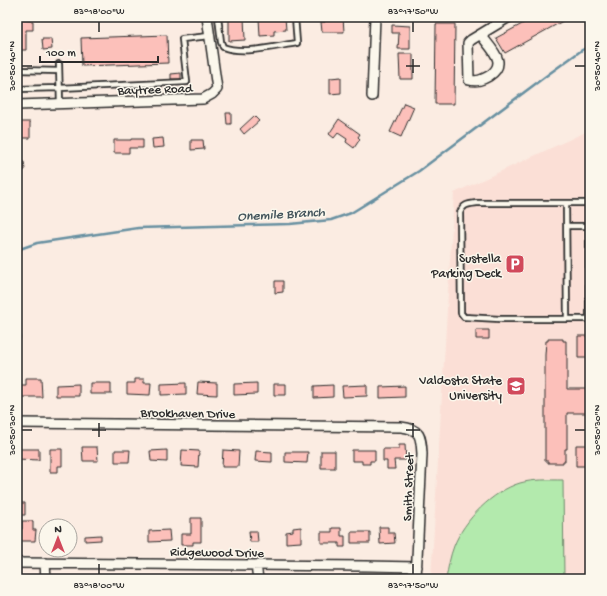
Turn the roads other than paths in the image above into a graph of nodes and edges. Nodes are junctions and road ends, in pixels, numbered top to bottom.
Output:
1 (207, 17) edge
2 (218, 17) edge
3 (294, 17) edge
4 (375, 17) edge
5 (509, 17) edge
6 (481, 35) junction
7 (210, 36) junction
8 (59, 64) dead end
9 (17, 70) edge
10 (59, 71) junction
11 (60, 88) junction
12 (17, 89) edge
13 (372, 96) dead end
14 (60, 104) junction
15 (17, 105) edge
16 (566, 203) junction
17 (590, 203) edge
18 (567, 226) junction
19 (590, 226) edge
20 (567, 319) junction
21 (590, 319) edge
22 (17, 423) edge
23 (359, 427) joint
24 (17, 563) edge
25 (45, 563) junction
26 (256, 565) junction
27 (417, 567) junction
28 (46, 579) edge
29 (258, 579) edge
30 (416, 579) edge

1 - 7 street, Baytree Road
2 - 3 lane
4 - 13 street
5 - 6 street
6 - 6 street
7 - 11 lane
7 - 14 street, Baytree Road
8 - 10 lane
9 - 10 lane
10 - 11 lane
11 - 12 lane
11 - 14 lane
14 - 15 street, Baytree Road
16 - 17 lane
16 - 18 lane
16 - 20 lane
18 - 19 lane
18 - 20 lane
19 - 21 lane
20 - 21 lane
22 - 23 street, Brookhaven Drive
23 - 27 street, Smith Street
24 - 25 street, Ridgewood Drive
25 - 26 street, Ridgewood Drive
25 - 28 street
26 - 27 street, Ridgewood Drive
26 - 29 street
27 - 30 street, Smith Street

